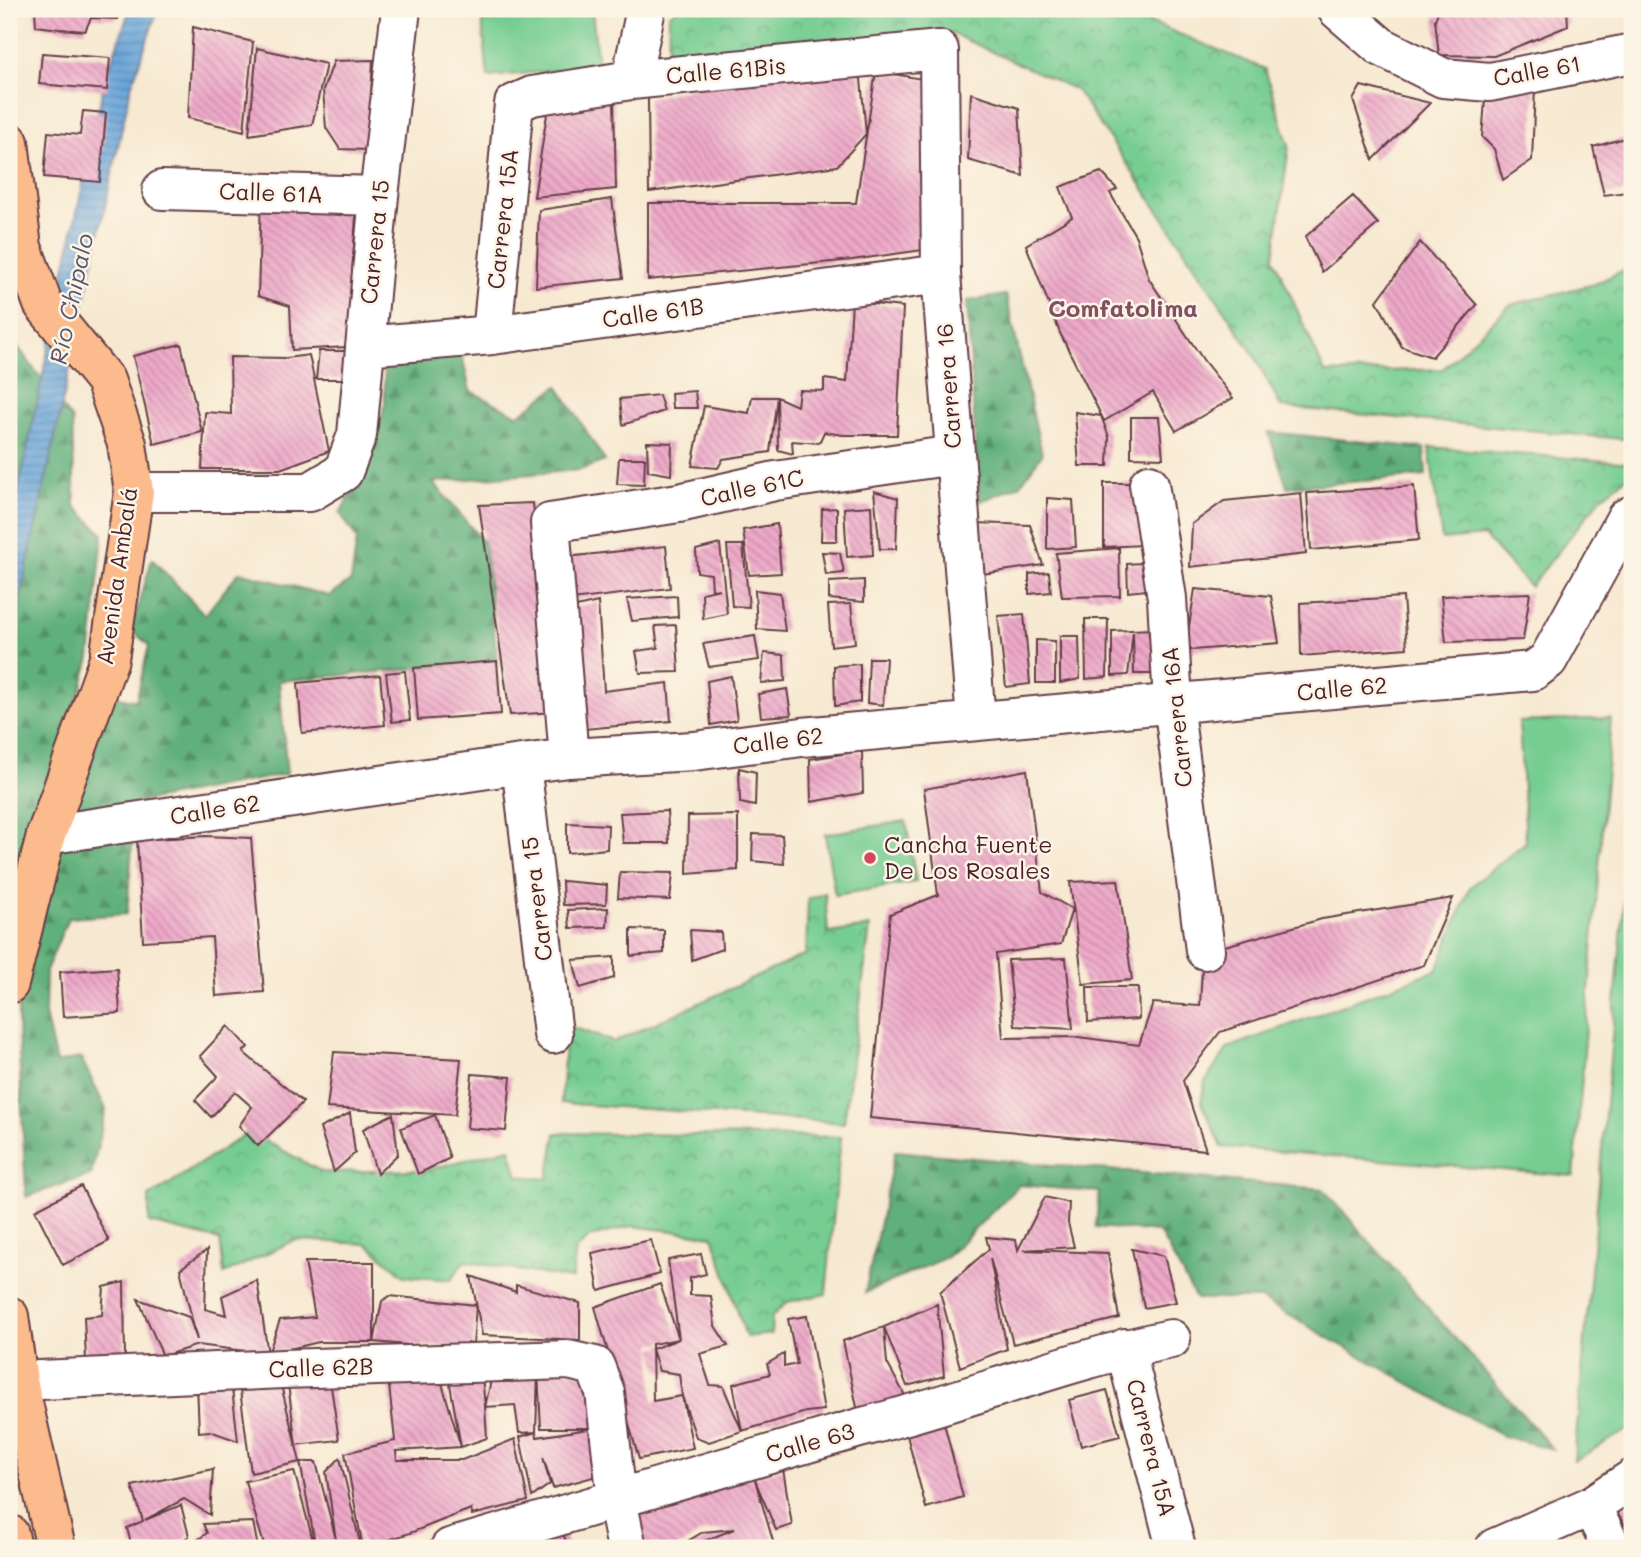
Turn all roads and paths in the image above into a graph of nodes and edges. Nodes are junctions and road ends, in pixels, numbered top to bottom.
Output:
1 (401, 9) edge
2 (646, 9) edge
3 (1337, 9) edge
4 (940, 50) joint
5 (1632, 53) edge
6 (631, 80) junction
7 (514, 104) joint
8 (9, 142) edge
9 (162, 190) dead end
10 (379, 196) junction
11 (941, 274) junction
12 (492, 335) junction
13 (365, 346) junction
14 (954, 455) junction
15 (1149, 484) dead end
16 (134, 492) junction
17 (1629, 517) edge
18 (1173, 703) junction
19 (976, 721) junction
20 (569, 758) junction
21 (521, 764) junction
22 (46, 835) junction
23 (1205, 950) dead end
24 (9, 984) edge
25 (553, 1034) dead end
26 (9, 1316) edge
27 (1171, 1339) dead end
28 (1125, 1348) junction
29 (19, 1381) junction
30 (1632, 1479) edge
31 (617, 1500) junction
32 (1591, 1506) junction
33 (9, 1534) edge
34 (12, 1548) edge
35 (56, 1548) edge
36 (450, 1548) edge
37 (627, 1548) edge
38 (1176, 1548) edge
39 (1495, 1548) edge
40 (1612, 1548) edge

1 - 10 street, Carrera 15
2 - 6 street
3 - 5 street, Calle 61
4 - 6 street, Calle 61Bis
4 - 11 street, Carrera 16
6 - 7 street, Calle 61Bis
7 - 12 street, Carrera 15A
8 - 16 main road, Avenida Ambalá
9 - 10 street, Calle 61A
10 - 13 street, Carrera 15
11 - 12 street, Calle 61B
11 - 14 street, Carrera 16
12 - 13 street, Calle 61B
13 - 16 street, Carrera 15
14 - 19 street, Carrera 16
14 - 20 street, Calle 61C
15 - 18 street, Carrera 16A
16 - 22 main road, Avenida Ambalá
17 - 18 street, Calle 62
18 - 19 street, Calle 62
18 - 23 street, Carrera 16A
19 - 20 street, Calle 62
20 - 21 street, Calle 62
21 - 22 street, Calle 62
21 - 25 street, Carrera 15
22 - 24 main road, Avenida Ambalá
26 - 29 main road
27 - 28 street, Calle 63
28 - 31 street, Calle 63
28 - 38 street, Carrera 15A
29 - 31 street, Calle 62B
29 - 35 main road
30 - 32 street
31 - 36 street, Calle 63
31 - 37 street
32 - 39 street
32 - 40 street
33 - 34 main road

